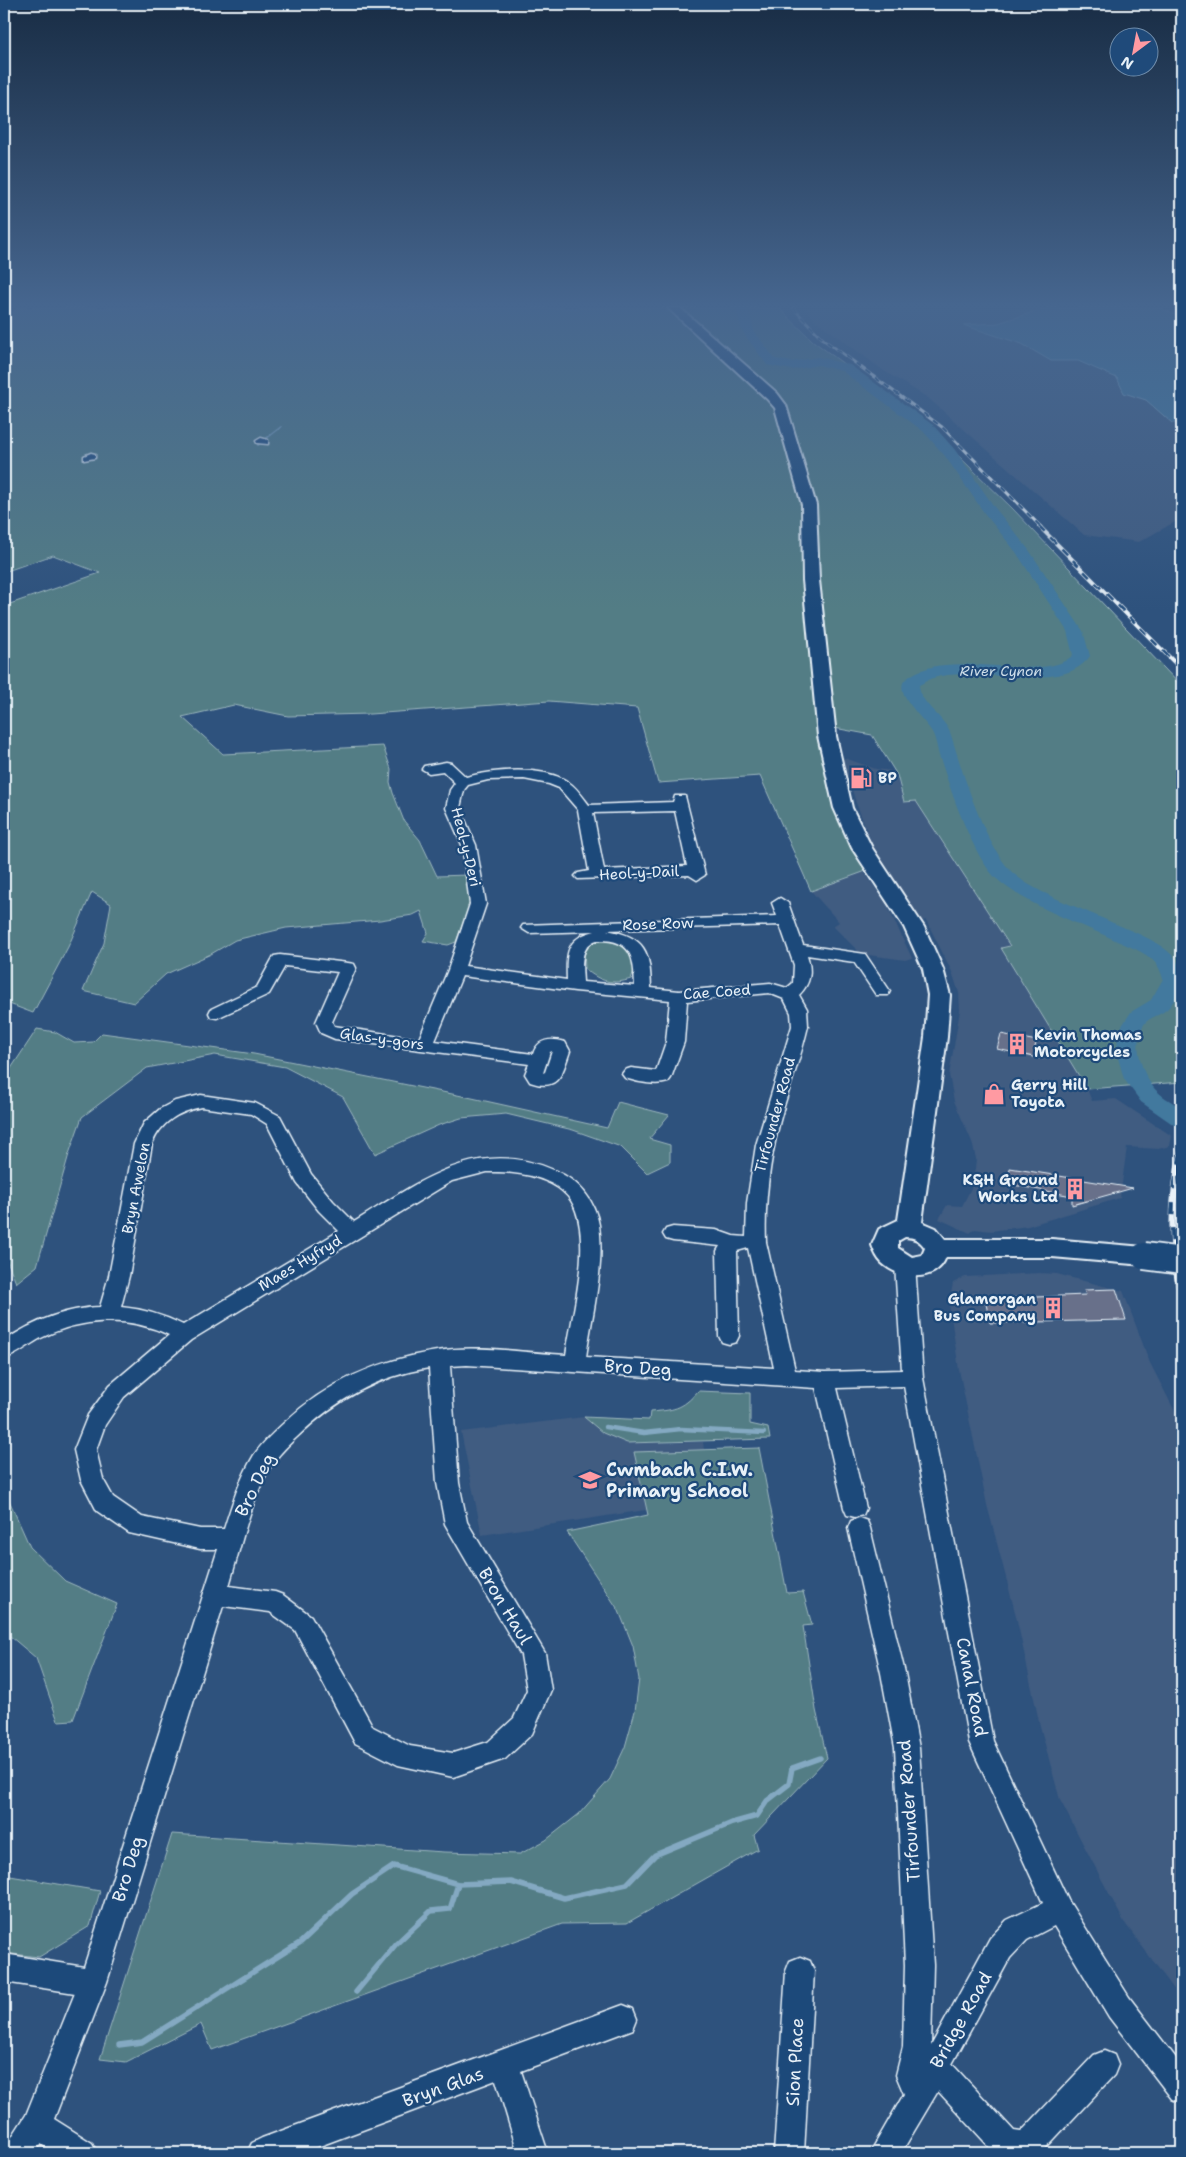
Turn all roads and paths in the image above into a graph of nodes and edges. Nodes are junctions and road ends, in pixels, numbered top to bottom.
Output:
1 (781, 409) edge
2 (429, 769) dead end
3 (463, 782) junction
4 (585, 809) junction
5 (529, 928) dead end
6 (796, 949) junction
7 (456, 970) junction
8 (575, 986) junction
9 (643, 991) junction
10 (882, 991) dead end
11 (790, 994) junction
12 (679, 996) junction
13 (216, 1013) dead end
14 (424, 1046) junction
15 (538, 1060) dead end
16 (631, 1074) dead end
17 (909, 1228) junction
18 (352, 1232) junction
19 (673, 1234) dead end
20 (756, 1242) junction
21 (732, 1243) junction
22 (937, 1248) junction
23 (1182, 1261) edge
24 (904, 1266) junction
25 (109, 1312) junction
26 (184, 1334) junction
27 (729, 1336) dead end
28 (4, 1351) edge
29 (439, 1358) junction
30 (575, 1363) junction
31 (787, 1378) junction
32 (913, 1378) junction
33 (825, 1380) junction
34 (231, 1539) junction
35 (214, 1595) junction
36 (1059, 1909) junction
37 (4, 1968) edge
38 (800, 1971) dead end
39 (93, 1982) junction
40 (623, 2019) dead end
41 (505, 2064) junction
42 (1104, 2065) dead end
43 (935, 2068) junction
44 (1182, 2089) edge
45 (920, 2095) junction
46 (37, 2125) junction
47 (18, 2153) edge
48 (82, 2153) edge
49 (262, 2153) edge
50 (533, 2153) edge
51 (789, 2153) edge
52 (884, 2153) edge

1 - 17 main road
2 - 3 street
3 - 4 street
3 - 7 street, Heol-y-Deri
4 - 4 street, Heol-y-Dail
5 - 6 street, Rose Row
6 - 10 street
6 - 11 street
7 - 8 street, Cae Coed
7 - 14 street, Heol-y-Deri
8 - 9 street, Cae Coed
8 - 9 street
9 - 12 street, Cae Coed
11 - 12 street, Cae Coed
11 - 20 street, Tirfounder Road
12 - 16 street
13 - 14 street, Glas-y-gors
14 - 15 street, Glas-y-gors
17 - 22 main road
17 - 24 main road
18 - 25 street, Bryn Awelon
18 - 26 street, Maes Hyfryd
18 - 30 street, Maes Hyfryd
19 - 21 street
20 - 21 street
20 - 31 street, Tirfounder Road
21 - 27 street
22 - 23 main road, bridge
22 - 24 main road
24 - 32 street, Canal Road
25 - 26 street
25 - 28 street
26 - 34 street, Maes Hyfryd
29 - 30 street, Bro Deg
29 - 34 street, Bro Deg
29 - 35 street, Bron Haul
30 - 31 street, Bro Deg
31 - 33 street, Bro Deg
32 - 33 street, Bro Deg
32 - 36 street, Canal Road
33 - 45 street, Tirfounder Road
34 - 35 street, Bro Deg
35 - 39 street, Bro Deg
36 - 43 street, Bridge Road
36 - 44 street, Canal Road
37 - 39 street
38 - 51 street, Sion Place
39 - 46 street, Bro Deg
40 - 41 street, Bryn Glas
41 - 49 street, Bryn Glas
41 - 50 street
42 - 43 street
43 - 45 street, Bridge Road
45 - 52 street, Bridge Road
46 - 47 street, Bro Deg
46 - 48 street

